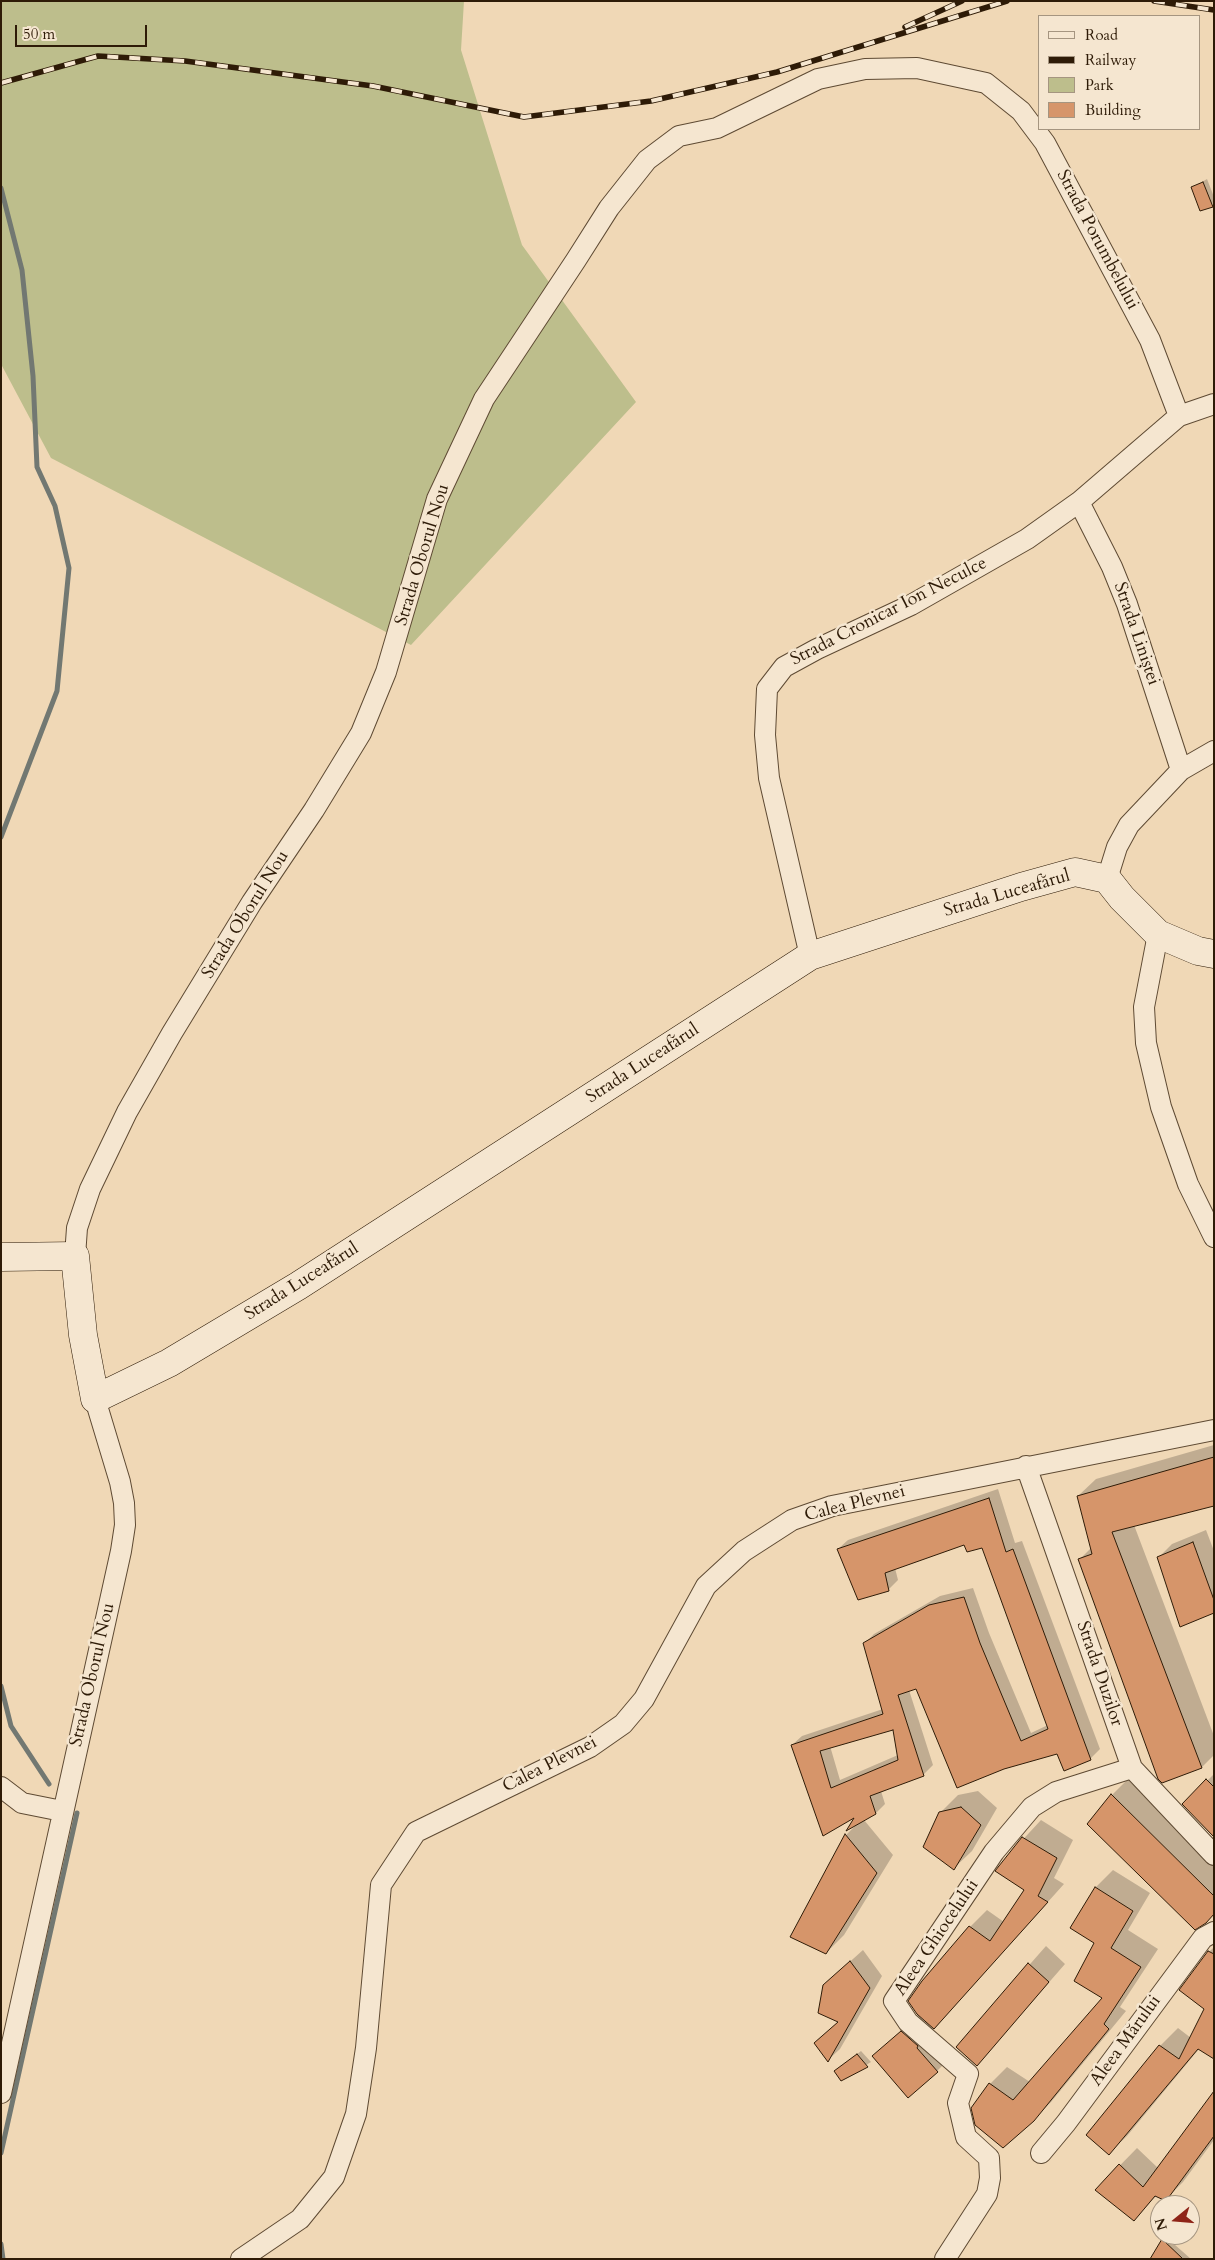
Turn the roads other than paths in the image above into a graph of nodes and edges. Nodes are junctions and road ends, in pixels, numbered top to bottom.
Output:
1 (986, 83) joint
2 (1214, 404) edge
3 (1179, 416) junction
4 (1079, 502) junction
5 (1214, 751) edge
6 (1181, 770) junction
7 (1107, 879) junction
8 (1158, 934) junction
9 (1214, 954) edge
10 (810, 956) junction
11 (1214, 1237) edge
12 (1, 1256) edge
13 (75, 1256) junction
14 (94, 1399) junction
15 (1214, 1430) edge
16 (1026, 1466) junction
17 (1132, 1768) junction
18 (1, 1787) edge
19 (22, 1803) junction
20 (1, 1807) edge
21 (62, 1811) junction
22 (1214, 1855) edge
23 (1214, 1932) edge
24 (1, 2093) edge
25 (1041, 2153) dead end
26 (241, 2259) edge
27 (945, 2259) edge

1 - 3 street, Strada Porumbelului
1 - 13 street, Strada Oborul Nou
2 - 3 street, Strada Cronicar Ion Neculce
3 - 4 street, Strada Cronicar Ion Neculce
4 - 6 street, Strada Liniștei
4 - 10 street, Strada Cronicar Ion Neculce
5 - 6 street
6 - 7 street
7 - 8 street
7 - 10 street, Strada Luceafărul
8 - 9 street
8 - 11 street
10 - 14 street, Strada Luceafărul
12 - 13 street
13 - 14 street, Strada Oborul Nou
14 - 21 street, Strada Oborul Nou
15 - 16 street, Calea Plevnei
16 - 17 street, Strada Duzilor
16 - 26 street, Calea Plevnei
17 - 22 street, Strada Duzilor
17 - 27 street, Aleea Ghiocelului
18 - 19 street
19 - 20 street
19 - 21 street
21 - 24 street, Strada Oborul Nou
23 - 25 street, Aleea Mărului

